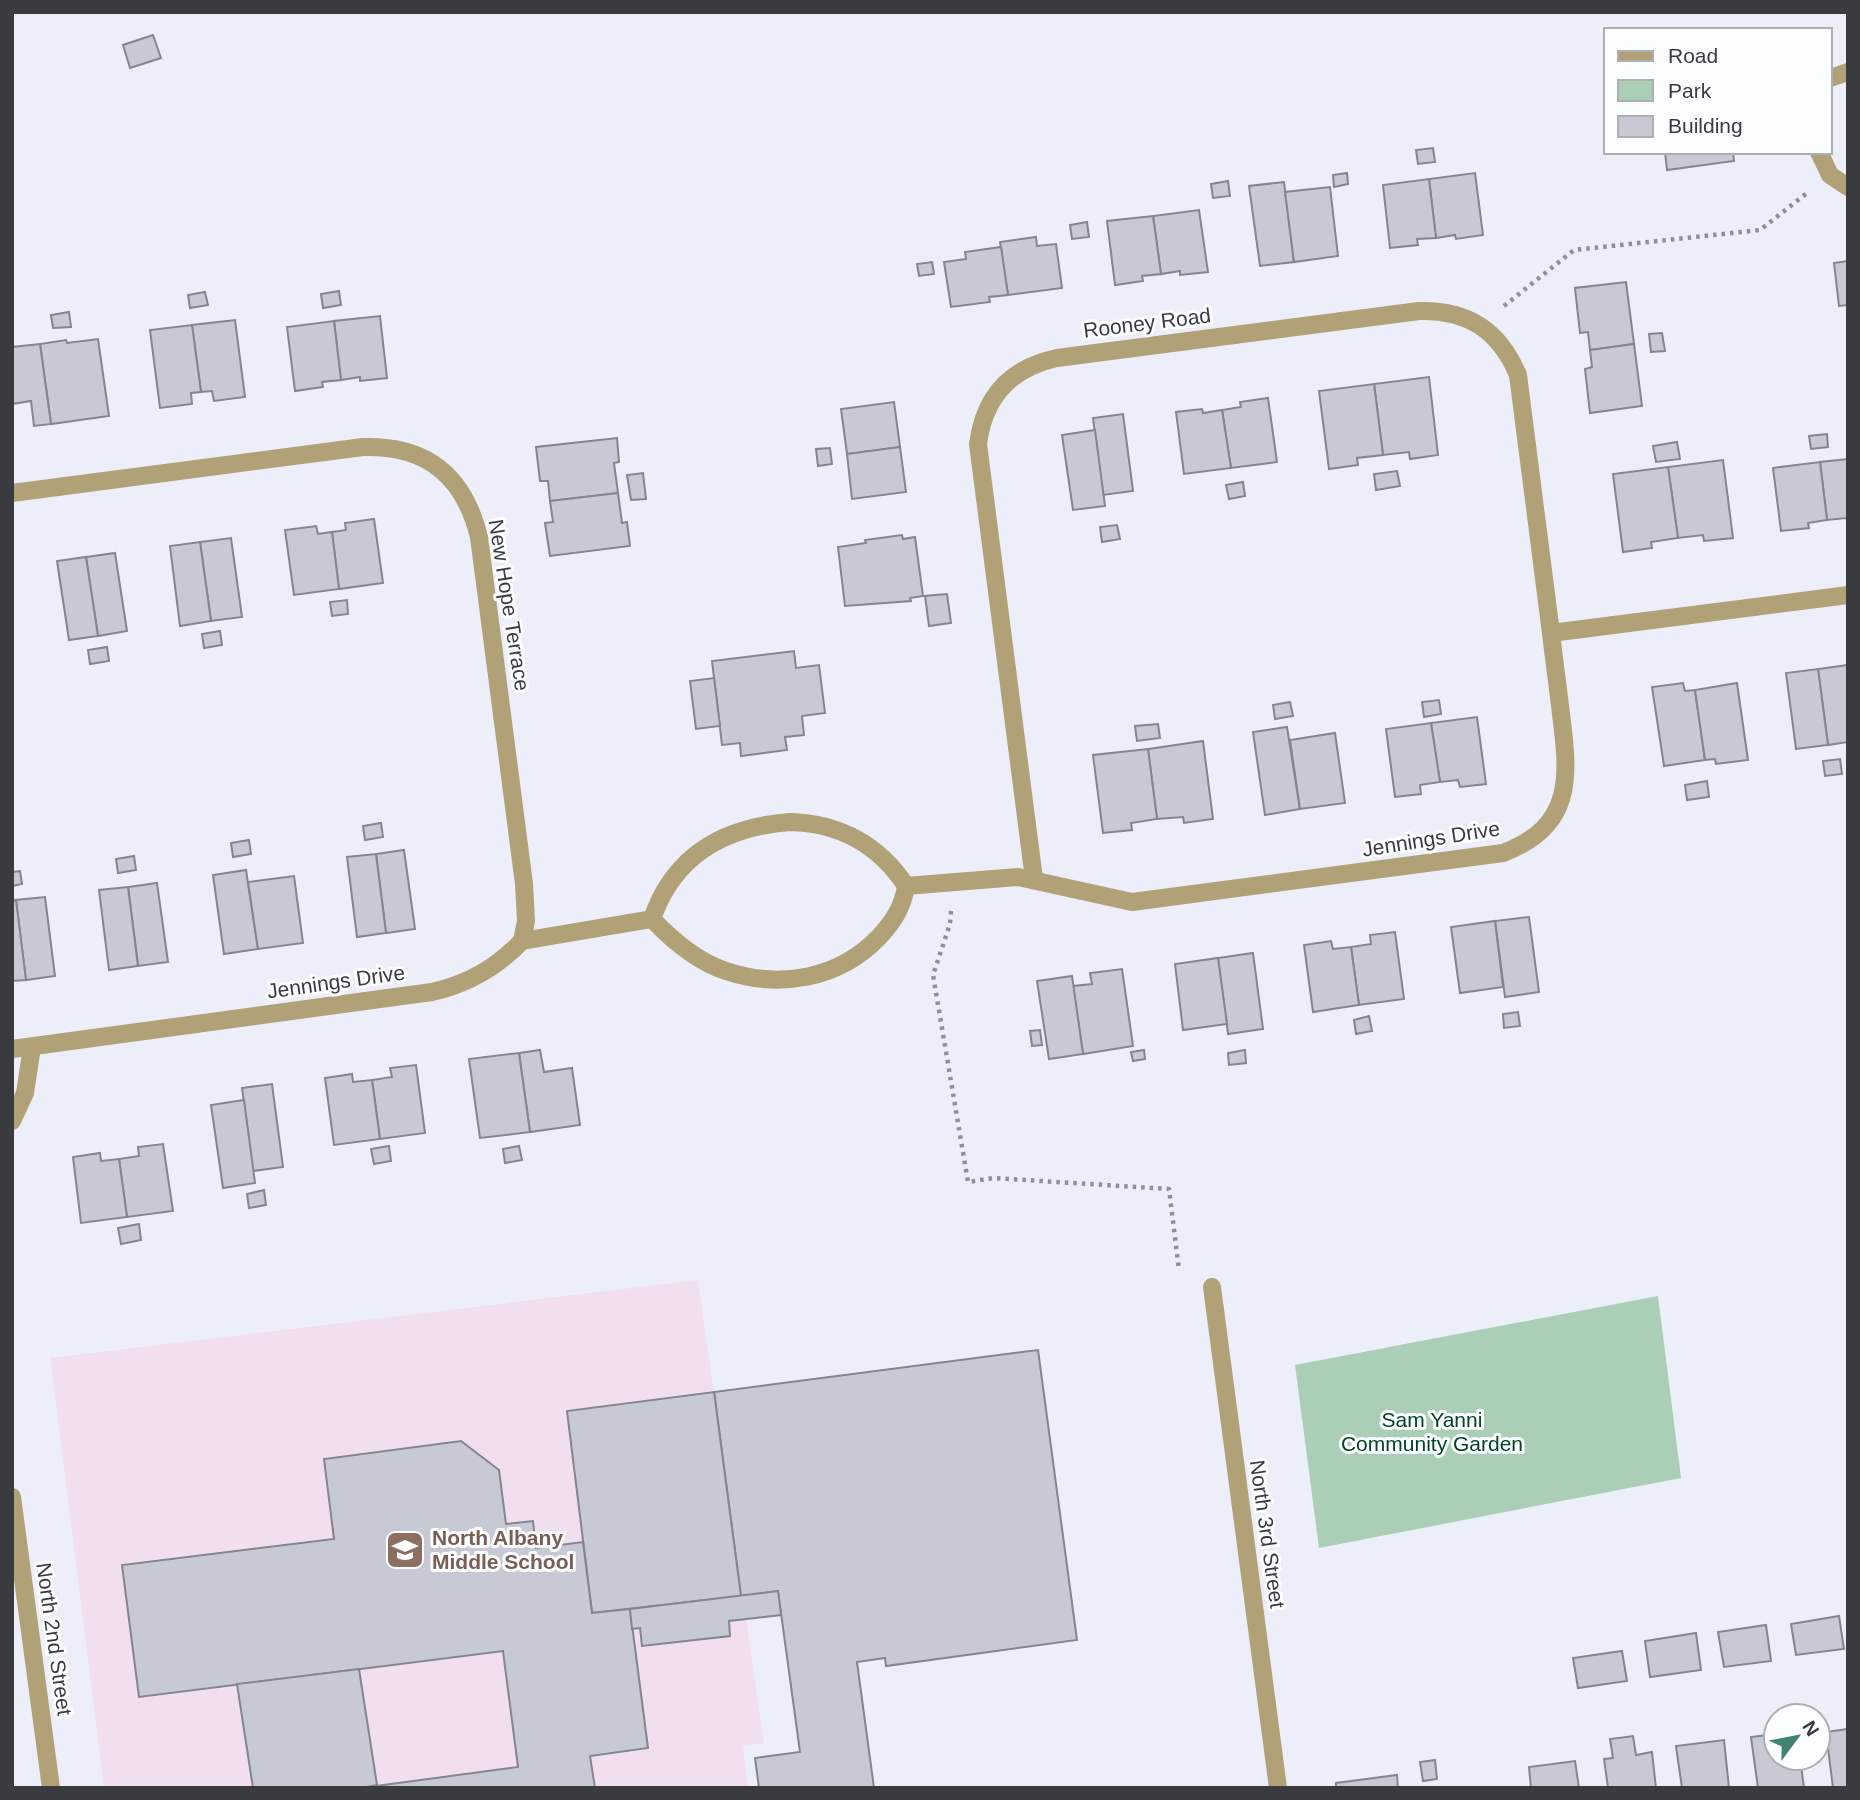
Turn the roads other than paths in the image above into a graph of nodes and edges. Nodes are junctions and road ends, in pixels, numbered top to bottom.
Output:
1 (1820, 154) edge
2 (1848, 187) edge
3 (12, 493) edge
4 (1848, 595) edge
5 (1551, 633) junction
6 (1034, 879) junction
7 (906, 886) junction
8 (652, 919) junction
9 (522, 941) junction
10 (32, 1046) junction
11 (12, 1049) edge
12 (12, 1121) edge
13 (1212, 1287) dead end
14 (12, 1497) edge
15 (51, 1788) edge
16 (1278, 1788) edge

1 - 2 street
3 - 9 street, New Hope Terrace
4 - 5 street
5 - 6 street, Jennings Drive
5 - 6 street, Rooney Road
6 - 7 street, Jennings Drive
7 - 8 street
7 - 8 street
8 - 9 street
9 - 10 street, Jennings Drive
10 - 11 street, Jennings Drive
10 - 12 street
13 - 16 street, North 3rd Street
14 - 15 street, North 2nd Street

